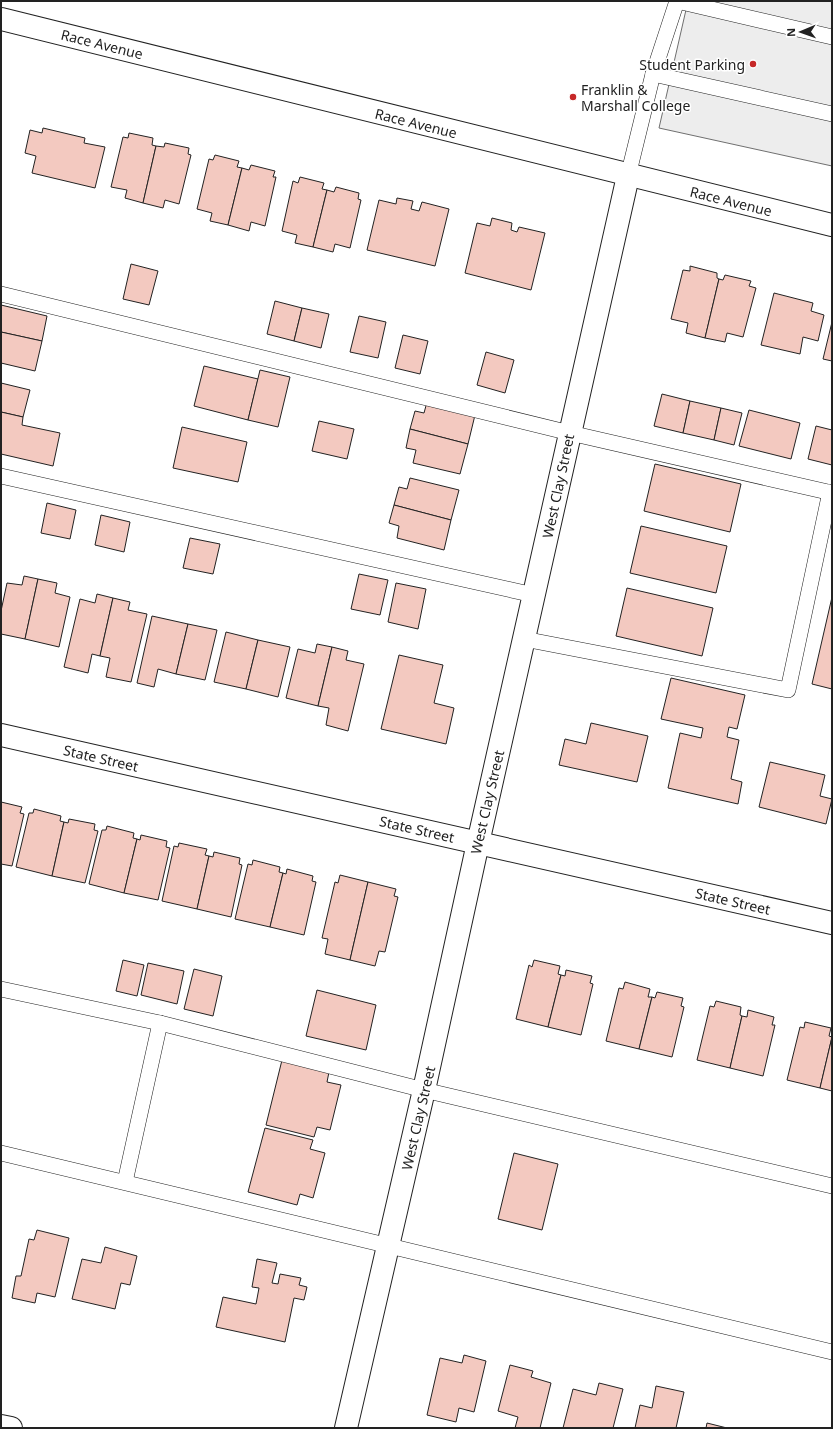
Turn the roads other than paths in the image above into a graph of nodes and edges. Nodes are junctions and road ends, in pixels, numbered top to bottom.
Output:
1 (677, 1) edge
2 (1, 19) edge
3 (832, 37) edge
4 (653, 74) junction
5 (832, 114) edge
6 (628, 176) junction
7 (832, 225) edge
8 (1, 294) edge
9 (570, 433) junction
10 (1, 476) edge
11 (831, 493) edge
12 (534, 595) junction
13 (524, 639) junction
14 (1, 735) edge
15 (478, 843) junction
16 (832, 924) edge
17 (1, 989) edge
18 (160, 1023) junction
19 (424, 1090) junction
20 (1, 1153) edge
21 (125, 1182) junction
22 (832, 1186) edge
23 (389, 1245) junction
24 (832, 1352) edge
25 (1, 1426) edge
26 (11, 1428) edge
27 (346, 1428) edge

1 - 3 lane
1 - 4 lane
2 - 6 street, Race Avenue
4 - 5 lane
4 - 6 lane
6 - 7 street, Race Avenue
6 - 9 street, West Clay Street
8 - 9 lane
9 - 11 lane
9 - 12 street, West Clay Street
10 - 12 lane
11 - 13 lane
12 - 13 street, West Clay Street
13 - 15 street, West Clay Street
14 - 15 street, State Street
15 - 16 street, State Street
15 - 19 street, West Clay Street
17 - 18 lane
18 - 19 lane
18 - 21 lane
19 - 22 lane
19 - 23 street, West Clay Street
20 - 21 lane
21 - 23 lane
23 - 24 lane
23 - 27 street, West Clay Street
25 - 26 street

